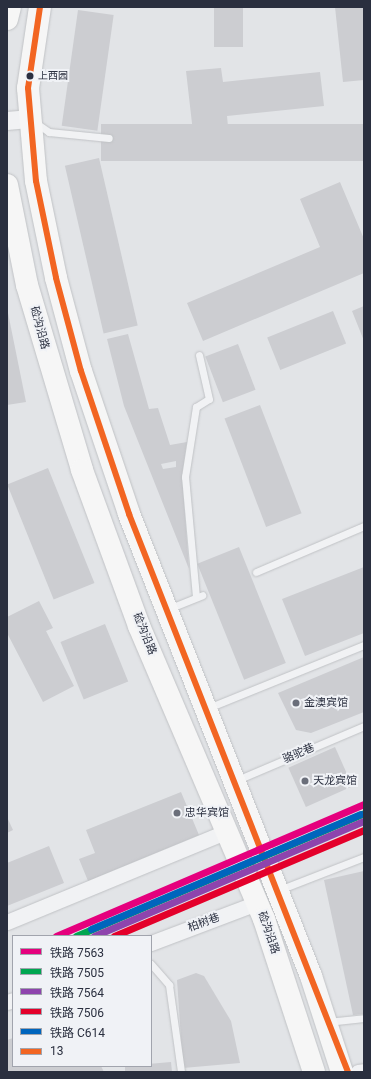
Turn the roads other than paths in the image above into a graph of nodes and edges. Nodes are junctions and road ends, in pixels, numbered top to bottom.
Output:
1 (10, 7) edge
2 (40, 7) edge
3 (7, 19) edge
4 (31, 119) junction
5 (7, 121) edge
6 (109, 138) dead end
7 (7, 185) edge
8 (199, 355) dead end
9 (364, 526) edge
10 (256, 572) dead end
11 (168, 609) junction
12 (364, 645) edge
13 (204, 709) junction
14 (364, 726) edge
15 (234, 782) junction
16 (228, 831) junction
17 (364, 858) edge
18 (277, 891) junction
19 (257, 903) junction
20 (7, 922) edge
21 (152, 943) edge
22 (152, 965) edge
23 (364, 1018) edge
24 (327, 1022) junction
25 (364, 1071) edge
26 (181, 1072) edge
27 (314, 1072) edge
28 (342, 1072) edge
29 (358, 1072) edge

1 - 3 highway
2 - 4 highway
4 - 5 street
4 - 6 lane
4 - 11 highway
7 - 16 highway, 硷沟沿路
8 - 11 lane
9 - 10 lane
11 - 13 highway
12 - 13 lane
13 - 15 highway
14 - 15 lane, 骆驼巷
15 - 18 highway
16 - 19 highway, 硷沟沿路
16 - 20 street
17 - 18 lane
18 - 24 highway
19 - 21 street, 柏树巷
19 - 27 highway, 硷沟沿路
22 - 26 lane
23 - 24 lane
24 - 28 highway
25 - 29 street

